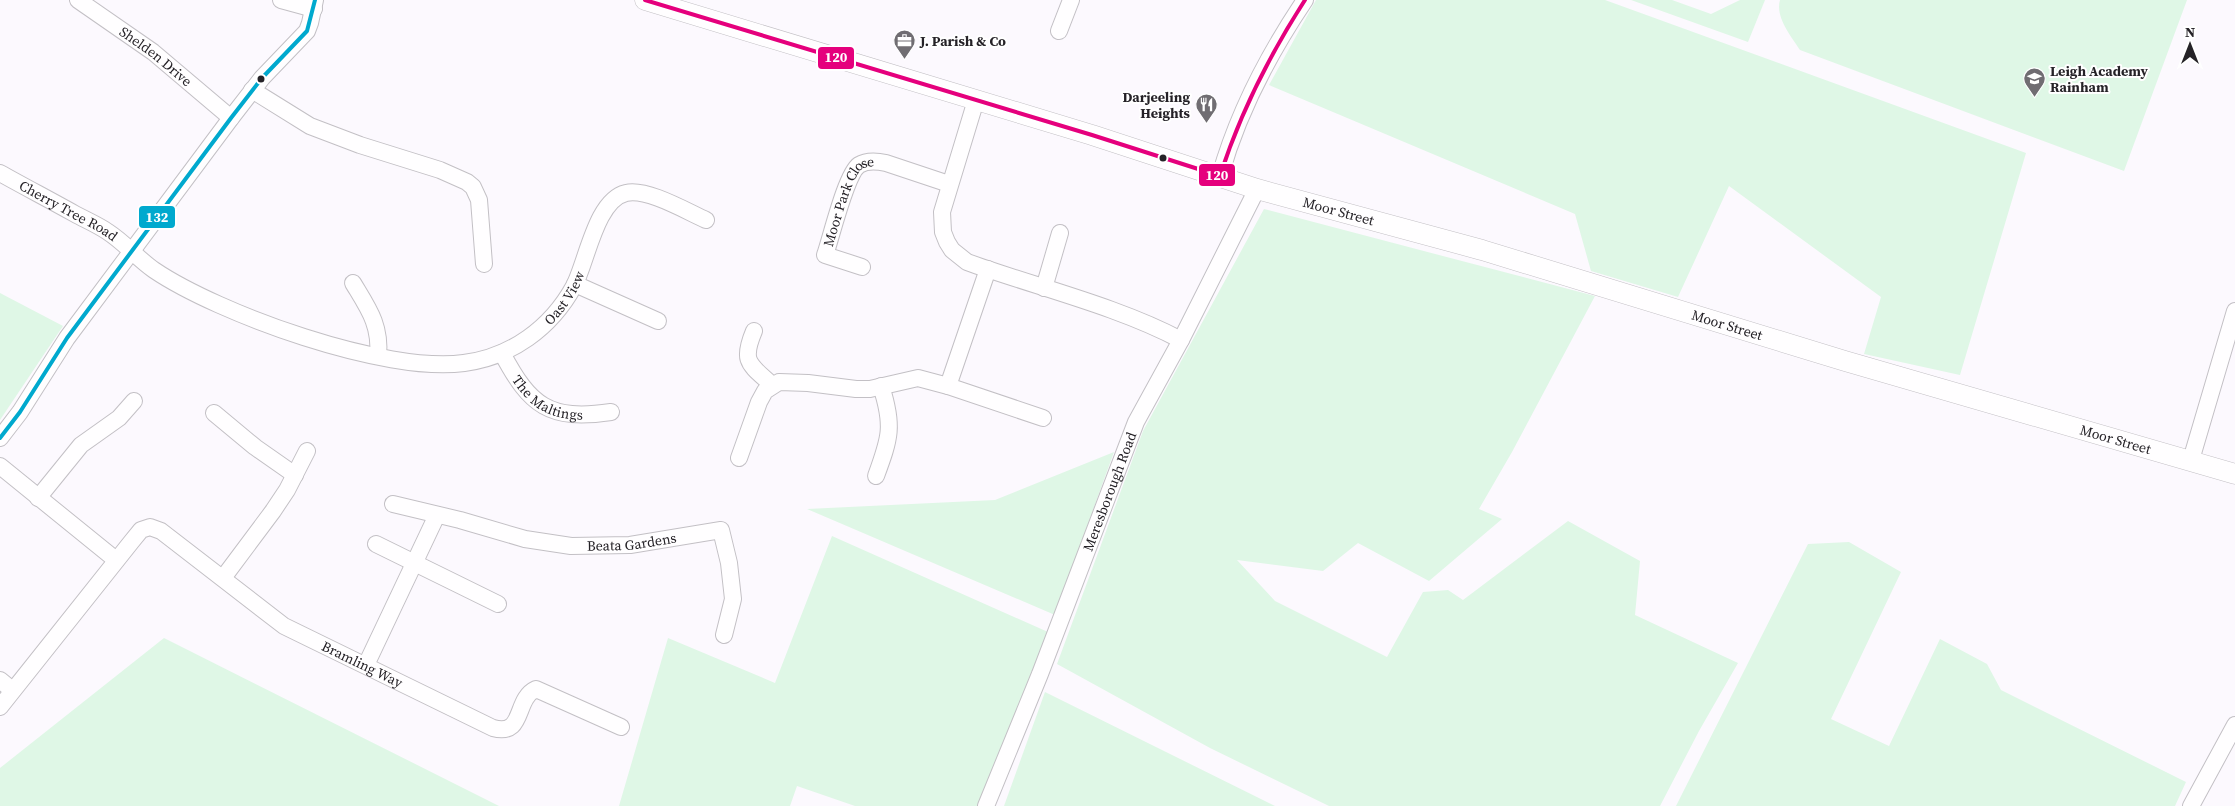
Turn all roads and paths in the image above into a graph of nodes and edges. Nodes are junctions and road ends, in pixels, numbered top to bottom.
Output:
1 (78, 0) edge
2 (281, 0) edge
3 (645, 0) edge
4 (1071, 0) edge
5 (1305, 0) edge
6 (315, 5) edge
7 (688, 6) edge
8 (1059, 31) dead end
9 (252, 90) junction
10 (976, 100) junction
11 (231, 118) junction
12 (0, 174) edge
13 (1220, 176) junction
14 (949, 184) junction
15 (1257, 189) junction
16 (706, 220) dead end
17 (1060, 233) dead end
18 (132, 252) junction
19 (484, 264) dead end
20 (862, 267) dead end
21 (988, 269) junction
22 (353, 283) dead end
23 (575, 284) junction
24 (1044, 288) junction
25 (2235, 311) edge
26 (658, 321) dead end
27 (754, 330) dead end
28 (1181, 340) junction
29 (502, 353) junction
30 (378, 356) junction
31 (772, 385) junction
32 (881, 386) junction
33 (948, 386) junction
34 (134, 401) dead end
35 (610, 412) dead end
36 (214, 413) dead end
37 (1043, 418) dead end
38 (0, 438) edge
39 (306, 452) dead end
40 (739, 458) dead end
41 (2191, 460) junction
42 (0, 466) edge
43 (2235, 474) edge
44 (295, 475) junction
45 (876, 476) dead end
46 (38, 498) junction
47 (393, 504) dead end
48 (437, 515) junction
49 (376, 544) dead end
50 (116, 560) junction
51 (414, 564) junction
52 (222, 578) junction
53 (498, 604) dead end
54 (724, 635) dead end
55 (366, 665) junction
56 (6, 685) edge
57 (0, 707) edge
58 (2235, 725) edge
59 (620, 727) dead end
60 (986, 806) edge
61 (2192, 806) edge

1 - 11 street, Shelden Drive
2 - 6 street
3 - 7 main road, Moor Street
4 - 8 street
5 - 13 street
6 - 9 street
7 - 10 main road, Moor Street
9 - 11 street
9 - 19 street
10 - 13 main road, Moor Street
10 - 14 street
11 - 18 street
12 - 18 street, Cherry Tree Road
13 - 15 main road, Moor Street
14 - 20 street, Moor Park Close
14 - 21 street
15 - 28 street, Meresborough Road
15 - 41 main road, Moor Street
16 - 23 street, Oast View
17 - 24 street
18 - 30 street, Oast View
18 - 38 street
21 - 24 street
21 - 33 street
22 - 30 street
23 - 26 street
23 - 29 street, Oast View
24 - 28 street
25 - 41 street
27 - 31 street
28 - 60 street, Meresborough Road
29 - 30 street, Oast View
29 - 35 street, The Maltings
31 - 32 street
31 - 40 street
32 - 33 street
32 - 45 street
33 - 37 street
34 - 46 street
36 - 44 street
39 - 44 street
41 - 43 main road, Moor Street
42 - 46 street
44 - 52 street
46 - 50 street
47 - 48 street, Beata Gardens
48 - 51 street
48 - 54 street, Beata Gardens
49 - 51 street
50 - 52 street, Bramling Way
50 - 56 street, Bramling Way
51 - 53 street
51 - 55 street
52 - 55 street, Bramling Way
55 - 59 street, Bramling Way
56 - 57 street, Bramling Way
58 - 61 street

